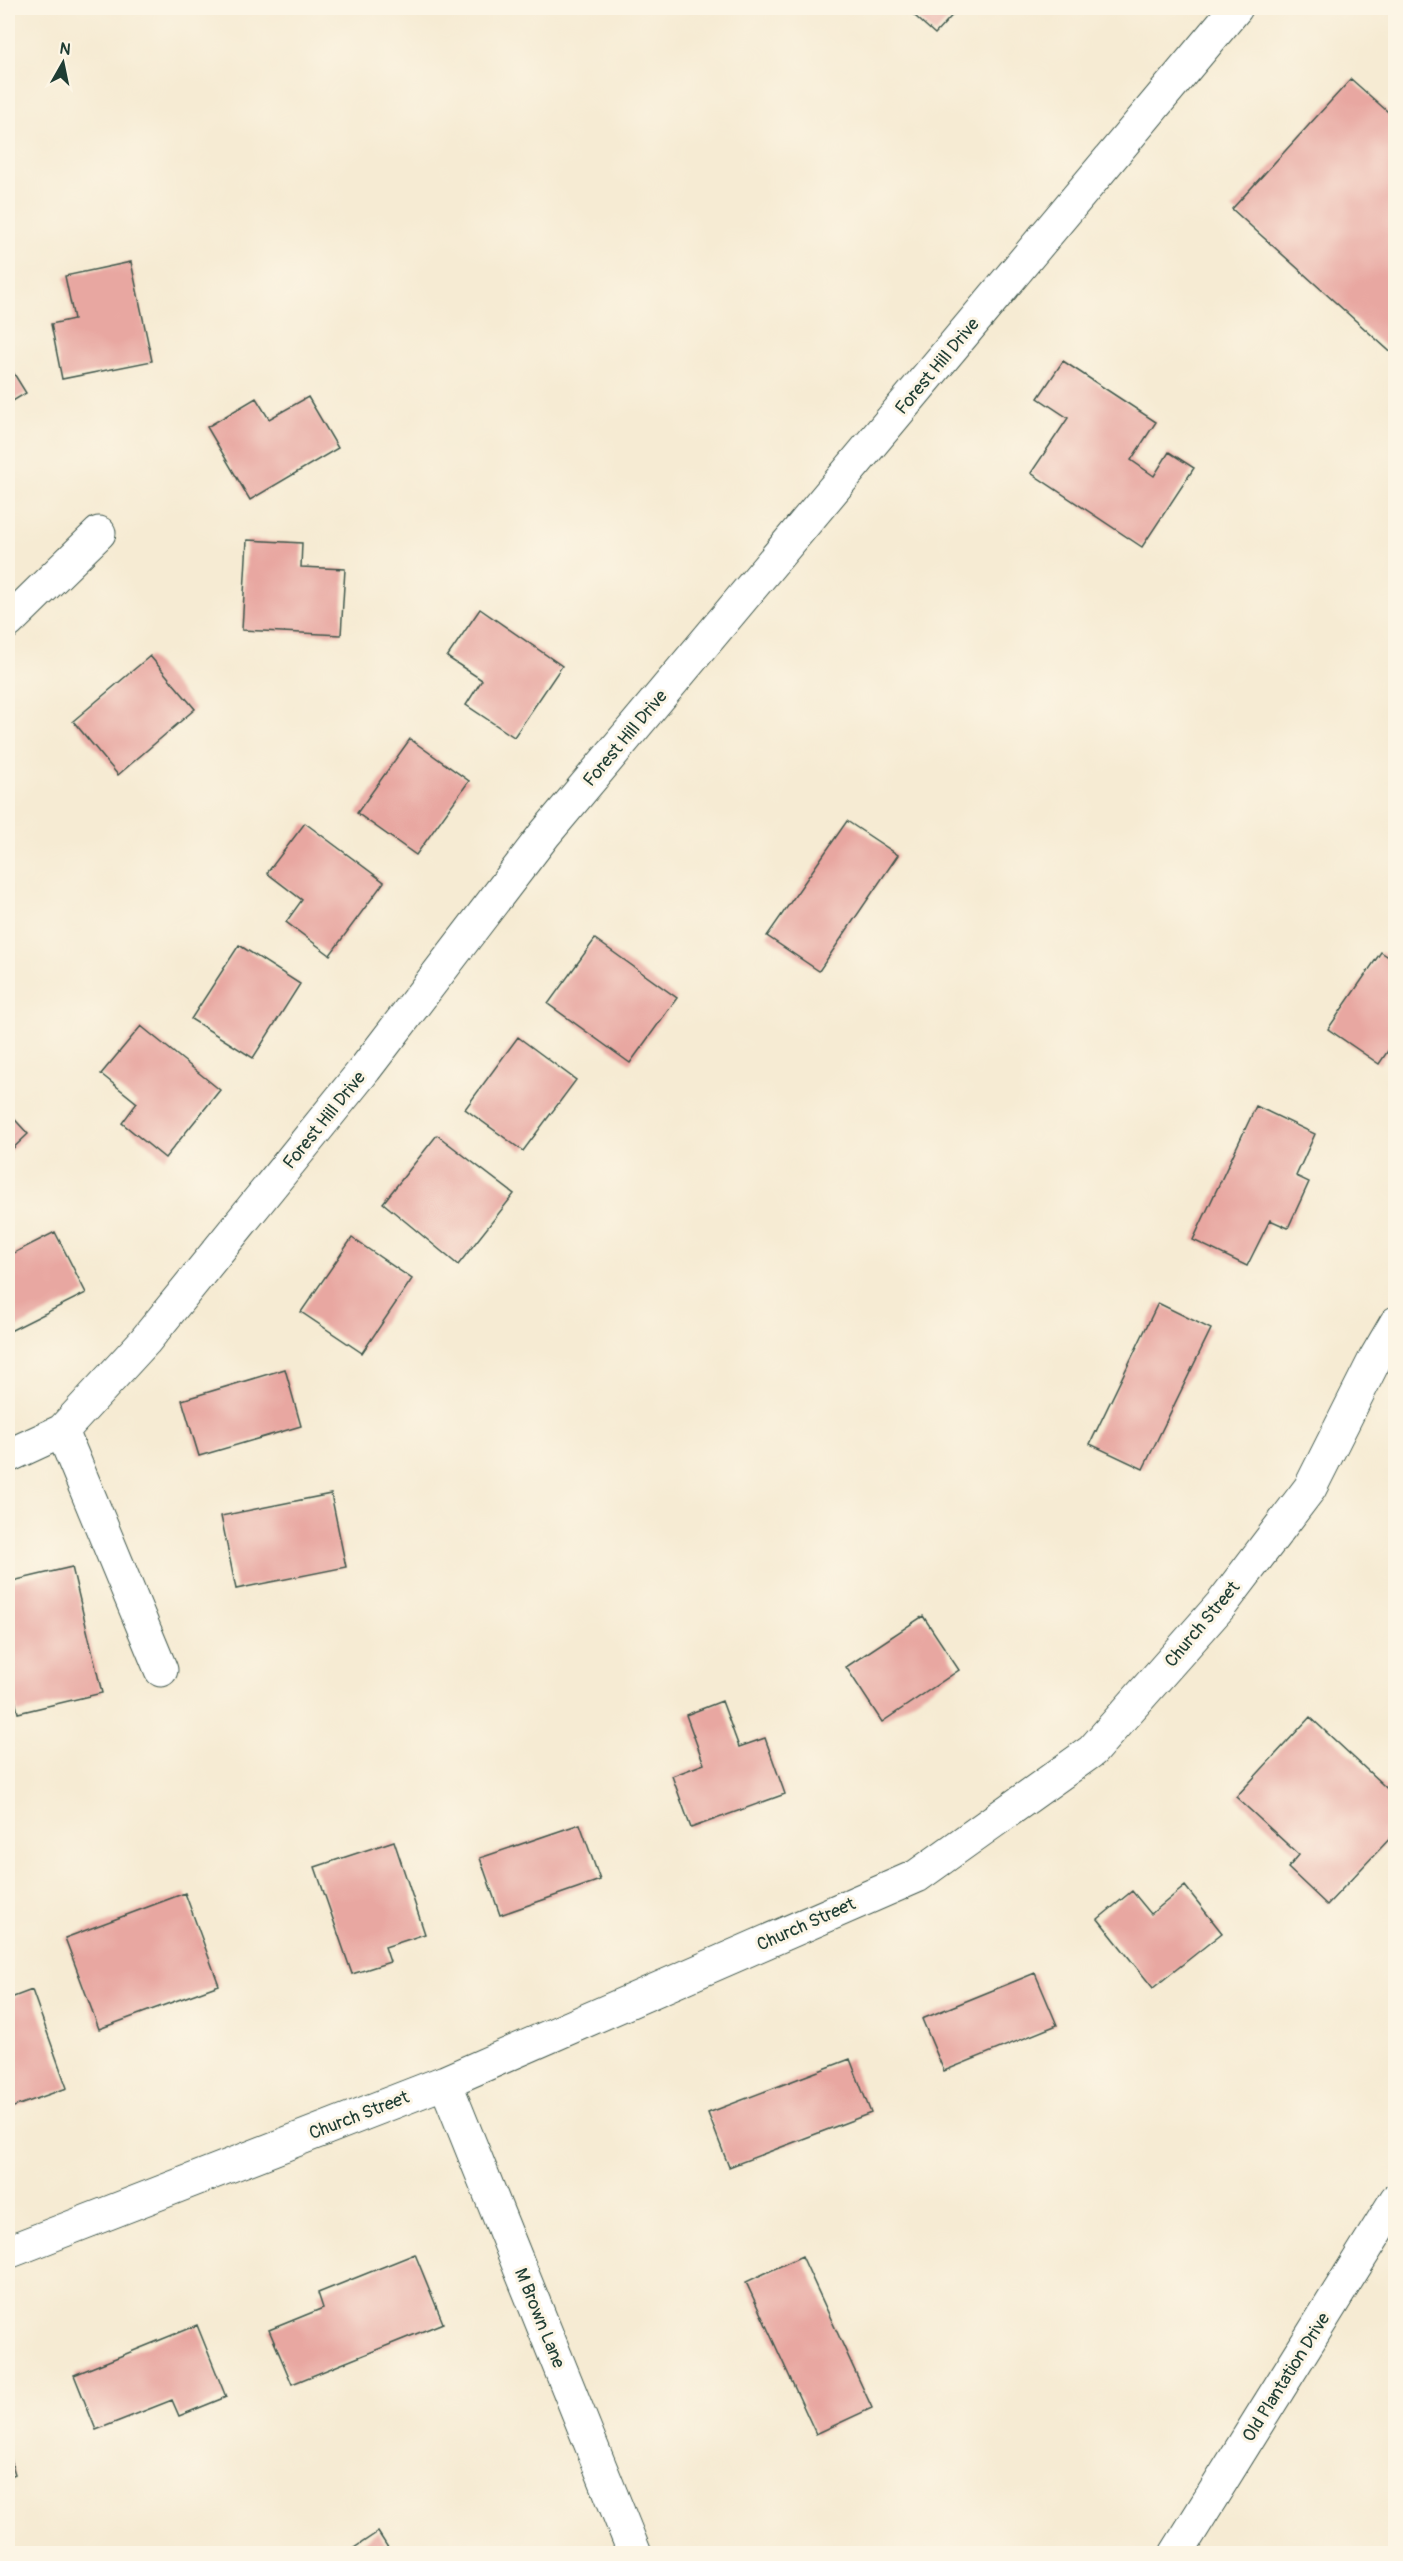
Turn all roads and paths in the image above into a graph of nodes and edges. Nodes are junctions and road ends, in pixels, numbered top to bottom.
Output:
1 (1236, 8) edge
2 (99, 533) dead end
3 (8, 622) edge
4 (1395, 1323) edge
5 (62, 1431) junction
6 (8, 1456) edge
7 (161, 1670) dead end
8 (444, 2082) junction
9 (1395, 2200) edge
10 (8, 2252) edge
11 (635, 2553) edge
12 (1176, 2553) edge

1 - 5 street, Forest Hill Drive
2 - 3 street
4 - 8 street, Church Street
5 - 6 street, Forest Hill Drive
5 - 7 street
8 - 10 street, Church Street
8 - 11 street, M Brown Lane
9 - 12 street, Old Plantation Drive

